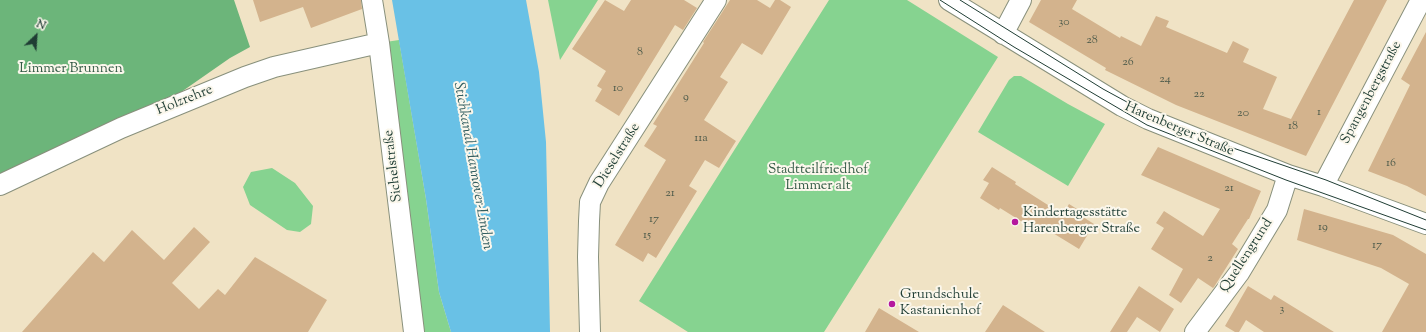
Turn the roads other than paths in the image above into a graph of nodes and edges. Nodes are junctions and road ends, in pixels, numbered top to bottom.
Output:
1 (372, 0) edge
2 (716, 0) edge
3 (949, 0) edge
4 (1021, 0) edge
5 (1421, 0) edge
6 (1004, 34) junction
7 (379, 43) junction
8 (1288, 175) junction
9 (0, 185) edge
10 (1323, 186) junction
11 (1426, 224) edge
12 (414, 332) edge
13 (590, 332) edge
14 (1195, 332) edge

1 - 7 street, Sichelstraße
2 - 13 street, Dieselstraße
3 - 6 street, Harenberger Straße
4 - 6 street
5 - 10 street, Spangenbergstraße
6 - 8 street, Harenberger Straße
7 - 9 street, Holzrehre
7 - 12 street, Sichelstraße
8 - 10 street, Harenberger Straße
8 - 14 street, Quellengrund
10 - 11 street, Harenberger Straße

